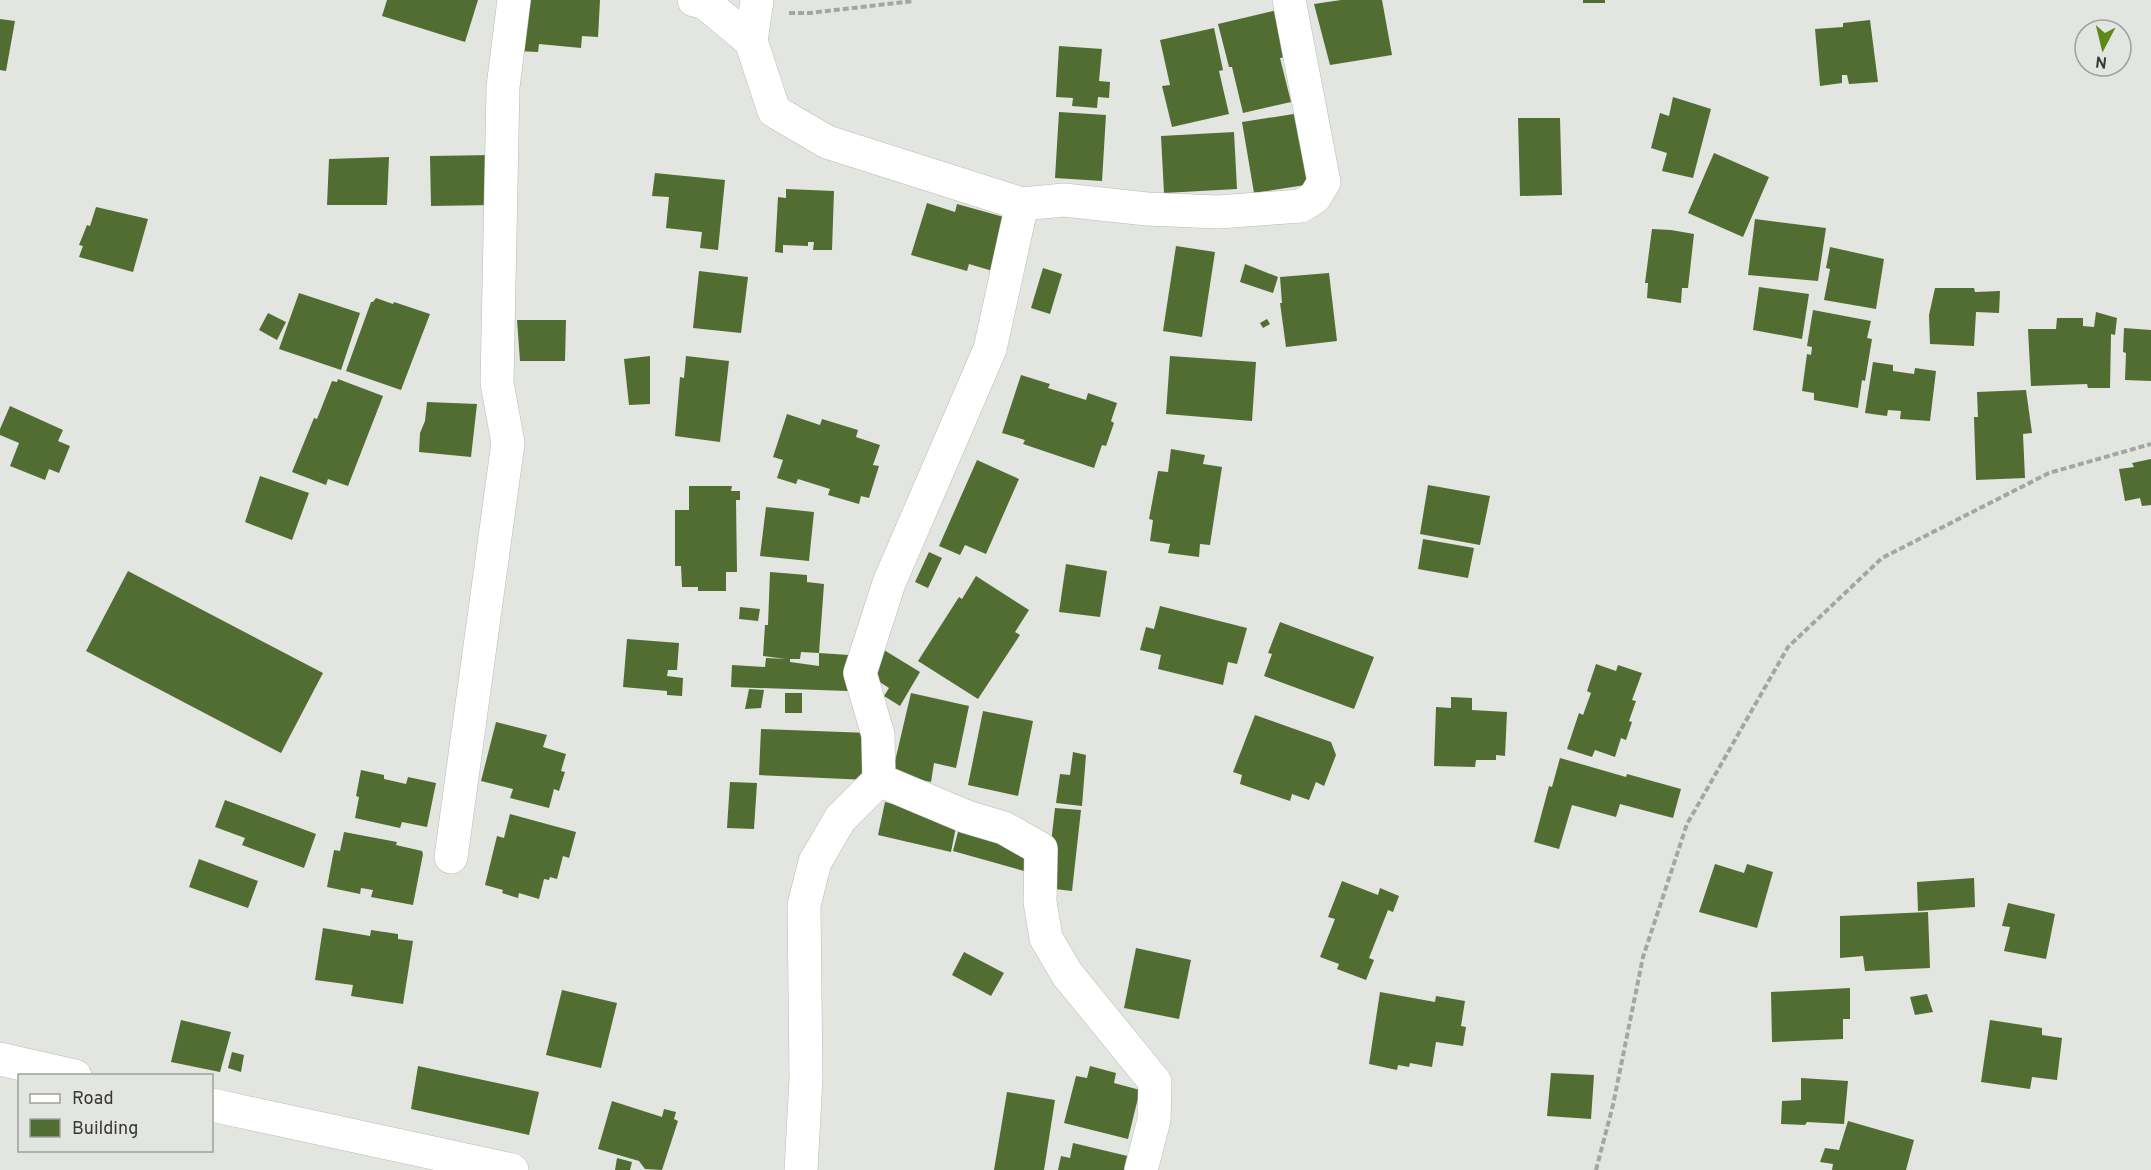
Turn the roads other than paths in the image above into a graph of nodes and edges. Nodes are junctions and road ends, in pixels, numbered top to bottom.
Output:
1 (514, 0) edge
2 (694, 0) edge
3 (1289, 0) edge
4 (754, 18) edge
5 (1022, 204) junction
6 (879, 780) junction
7 (451, 856) dead end
8 (0, 1059) edge
9 (66, 1074) edge
10 (213, 1105) edge
11 (512, 1170) edge
12 (801, 1170) edge
13 (1141, 1170) edge

1 - 7 street
2 - 4 street
3 - 5 street
4 - 5 street
5 - 6 street
6 - 12 street
6 - 13 street
8 - 9 street
10 - 11 street

